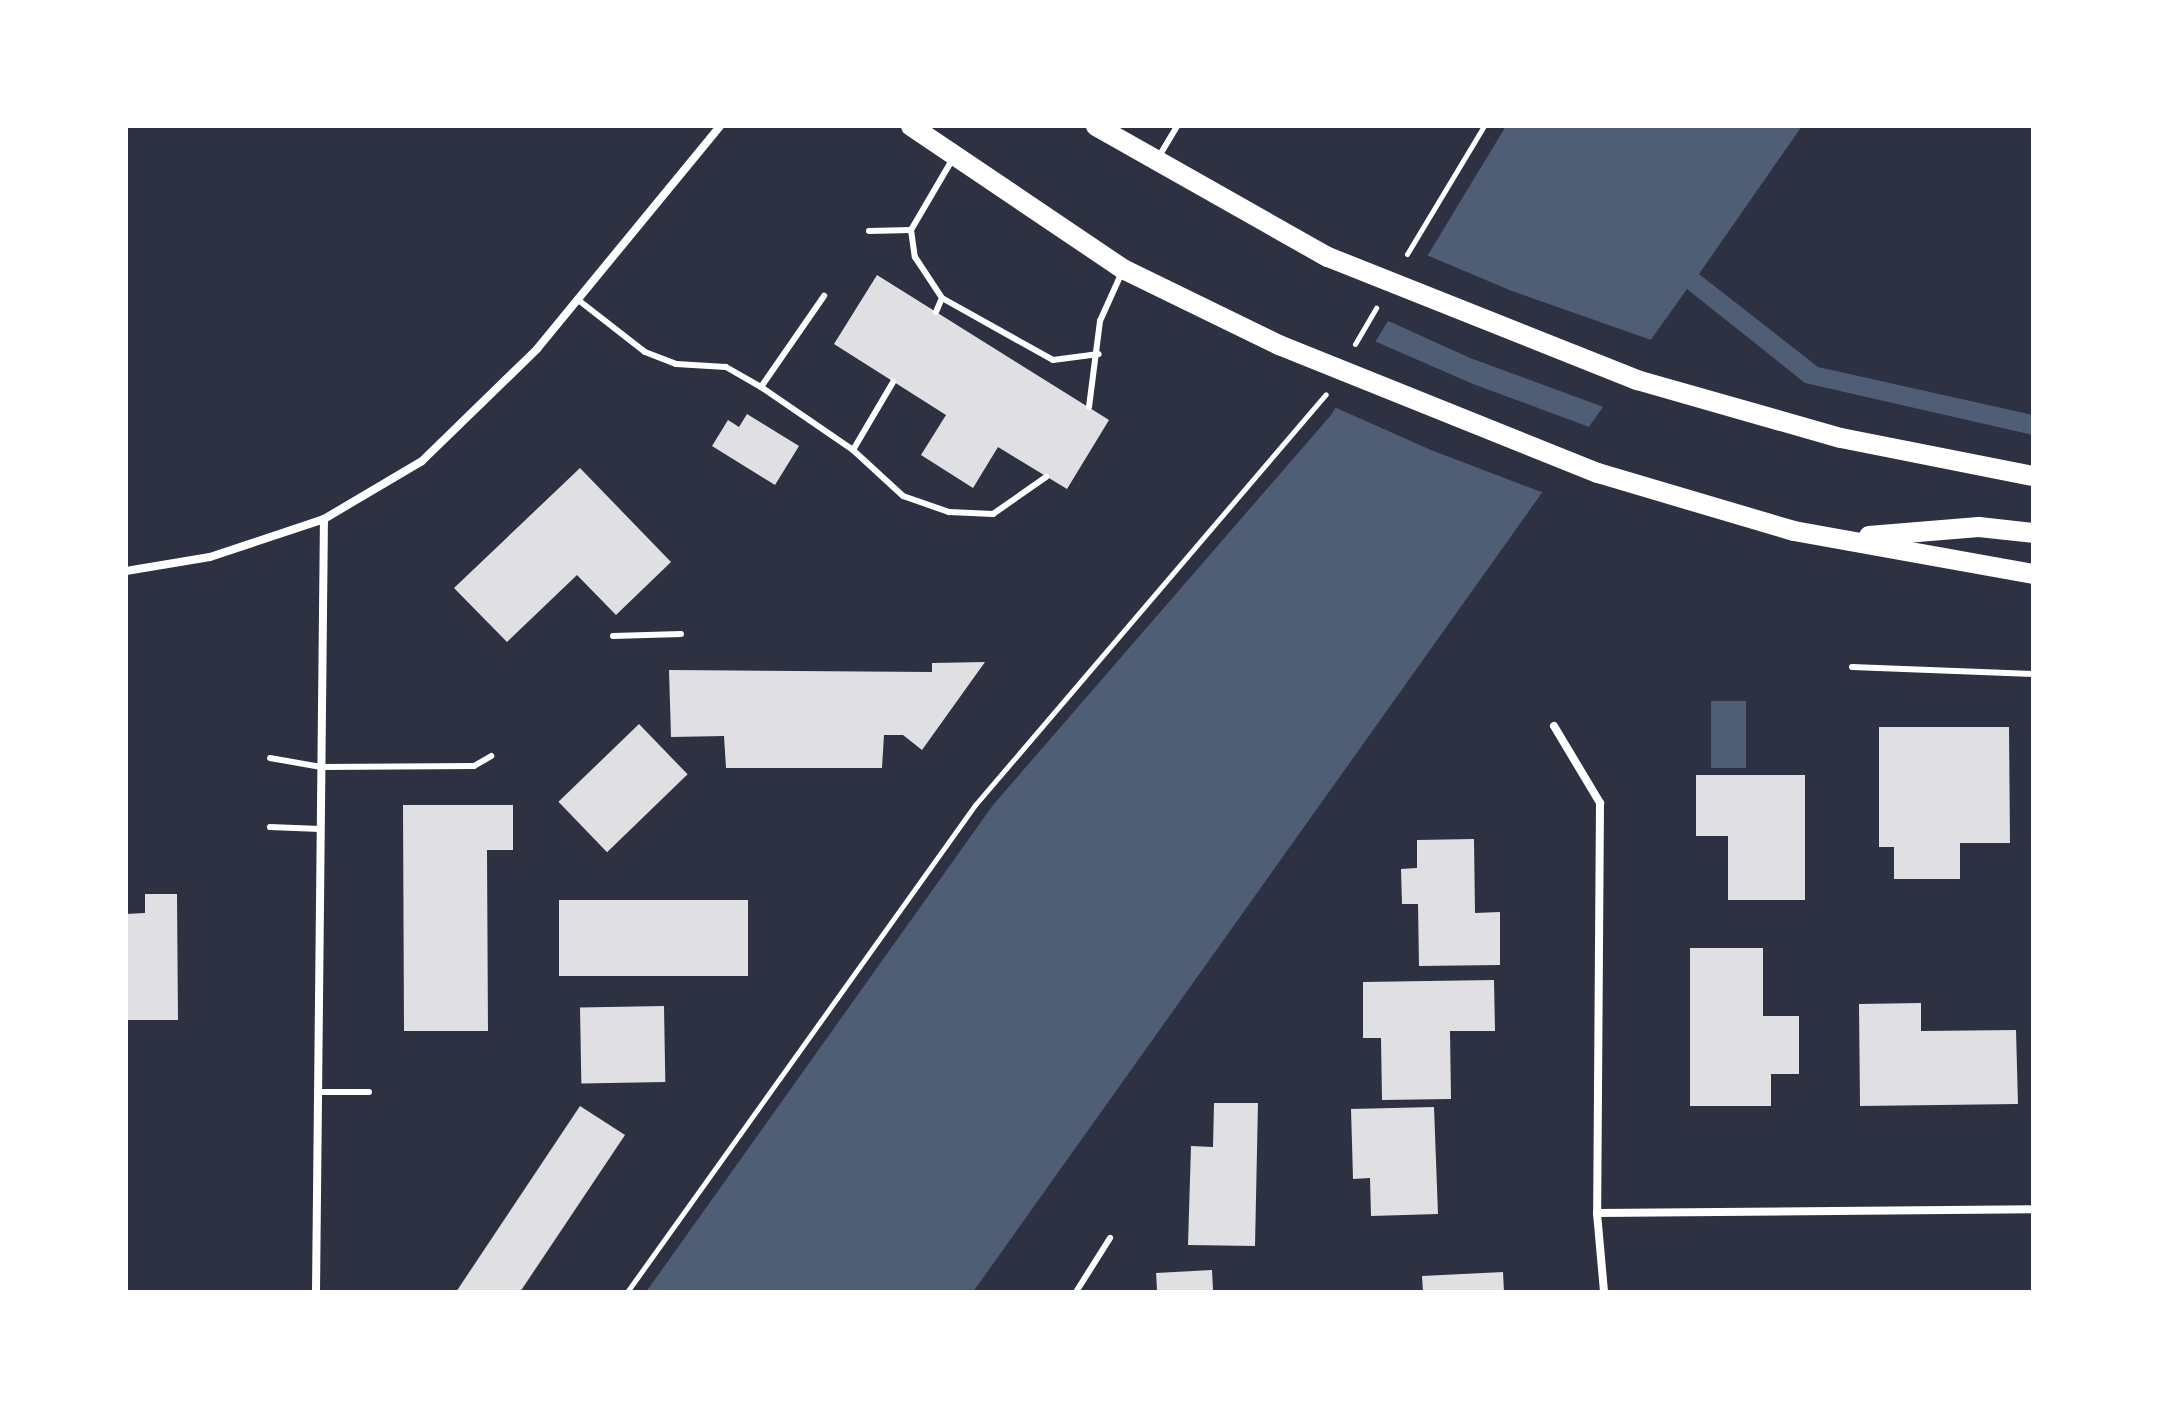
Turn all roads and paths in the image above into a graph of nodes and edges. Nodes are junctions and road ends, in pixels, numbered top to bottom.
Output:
1 (720, 126) edge
2 (911, 126) edge
3 (1096, 126) edge
4 (1177, 126) edge
5 (1484, 126) edge
6 (954, 157) junction
7 (1155, 165) junction
8 (911, 230) junction
9 (869, 231) dead end
10 (1402, 263) dead end
11 (1123, 269) junction
12 (824, 296) dead end
13 (942, 298) junction
14 (577, 299) junction
15 (1379, 303) dead end
16 (936, 312) dead end
17 (1099, 354) junction
18 (1348, 356) dead end
19 (893, 382) dead end
20 (1332, 383) dead end
21 (761, 387) junction
22 (1089, 407) dead end
23 (853, 450) junction
24 (2033, 476) edge
25 (1046, 477) dead end
26 (324, 519) junction
27 (2033, 533) edge
28 (1833, 538) junction
29 (126, 571) edge
30 (2033, 574) edge
31 (681, 634) dead end
32 (613, 636) dead end
33 (1852, 667) dead end
34 (2033, 674) edge
35 (1554, 726) dead end
36 (491, 756) dead end
37 (270, 758) dead end
38 (321, 767) junction
39 (270, 827) dead end
40 (320, 829) junction
41 (318, 1092) junction
42 (369, 1092) dead end
43 (2033, 1209) edge
44 (1597, 1213) junction
45 (1110, 1238) dead end
46 (316, 1292) edge
47 (627, 1292) edge
48 (1076, 1292) edge
49 (1604, 1292) edge

1 - 14 street
2 - 6 main road
3 - 7 main road
4 - 7 lane
5 - 10 path
6 - 8 lane
6 - 11 main road
7 - 24 main road
8 - 9 lane
8 - 13 lane
11 - 17 lane
11 - 28 main road
12 - 21 lane
13 - 16 lane
13 - 17 lane
14 - 21 lane
14 - 26 street
15 - 18 path
17 - 22 lane
19 - 23 lane
20 - 47 path
21 - 23 lane
23 - 25 lane
26 - 29 street
26 - 38 street
27 - 28 main road
28 - 30 main road
31 - 32 lane
33 - 34 lane
35 - 44 street
36 - 38 lane
37 - 38 lane
38 - 40 street
39 - 40 lane
40 - 41 street
41 - 42 lane
41 - 46 street
43 - 44 street
44 - 49 street
45 - 48 lane

